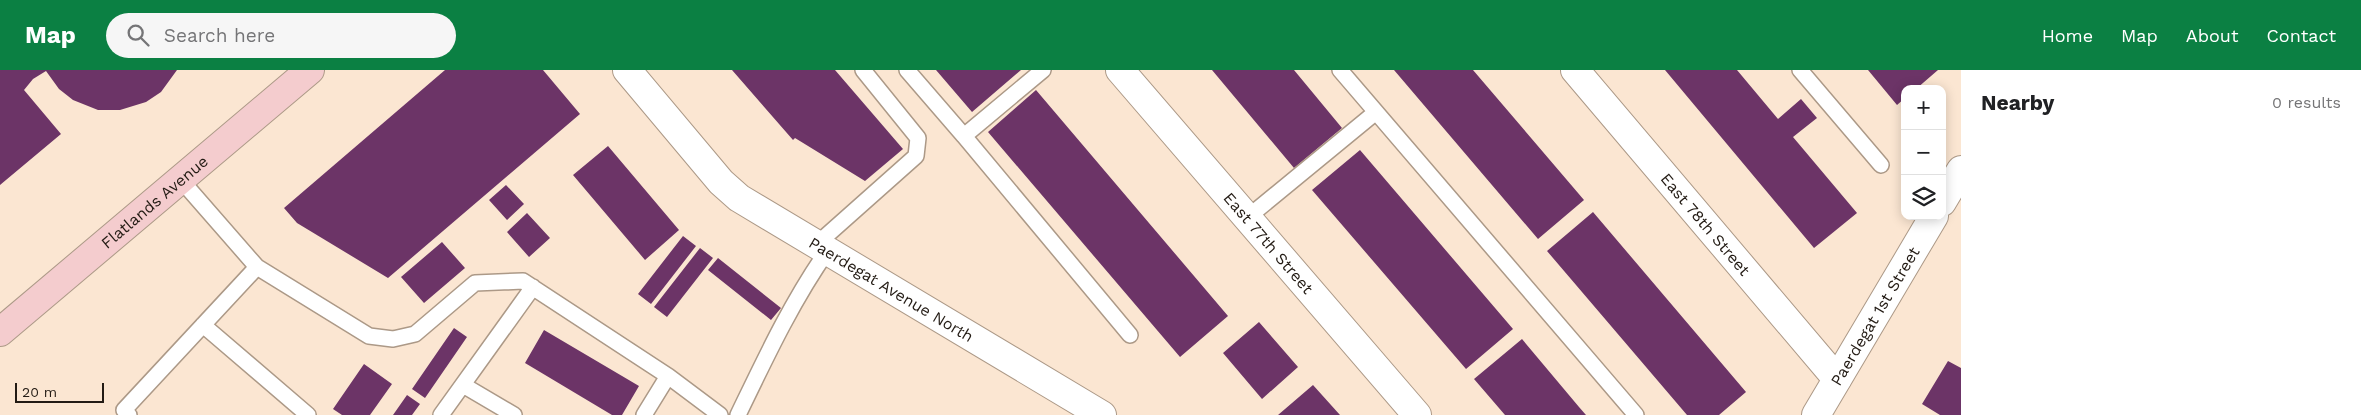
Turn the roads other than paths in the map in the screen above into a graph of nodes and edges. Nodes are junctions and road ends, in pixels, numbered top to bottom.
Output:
1 (310, 70) edge
2 (627, 70) edge
3 (863, 70) edge
4 (907, 70) edge
5 (1043, 70) edge
6 (1120, 70) edge
7 (1575, 70) edge
8 (1800, 70) edge
9 (1344, 72) edge
10 (1376, 112) junction
11 (964, 136) junction
12 (1881, 165) dead end
13 (1961, 170) edge
14 (182, 180) junction
15 (1946, 195) edge
16 (1247, 218) junction
17 (1932, 220) edge
18 (822, 247) junction
19 (257, 267) junction
20 (533, 287) junction
21 (203, 325) junction
22 (0, 332) edge
23 (1130, 335) dead end
24 (668, 376) junction
25 (1837, 379) junction
26 (463, 384) junction
27 (1095, 413) edge
28 (129, 415) edge
29 (308, 415) edge
30 (441, 415) edge
31 (514, 415) edge
32 (644, 415) edge
33 (720, 415) edge
34 (738, 415) edge
35 (1417, 415) edge
36 (1636, 415) edge
37 (1816, 415) edge

1 - 14 main road, Flatlands Avenue
2 - 18 street, Paerdegat Avenue North
3 - 18 lane
4 - 11 lane
5 - 11 lane
6 - 16 street, East 77th Street
7 - 25 street, East 78th Street
8 - 12 lane
9 - 10 lane
10 - 16 lane
10 - 36 lane
11 - 23 lane
13 - 15 street
14 - 19 lane
14 - 22 main road, Flatlands Avenue
16 - 35 street, East 77th Street
17 - 25 street, Paerdegat 1st Street
18 - 27 street, Paerdegat Avenue North
18 - 34 lane
19 - 20 lane
19 - 21 lane
20 - 24 lane
20 - 26 lane
21 - 28 lane
21 - 29 lane
24 - 32 lane
24 - 33 lane
25 - 37 street, Paerdegat 1st Street
26 - 30 lane
26 - 31 lane

